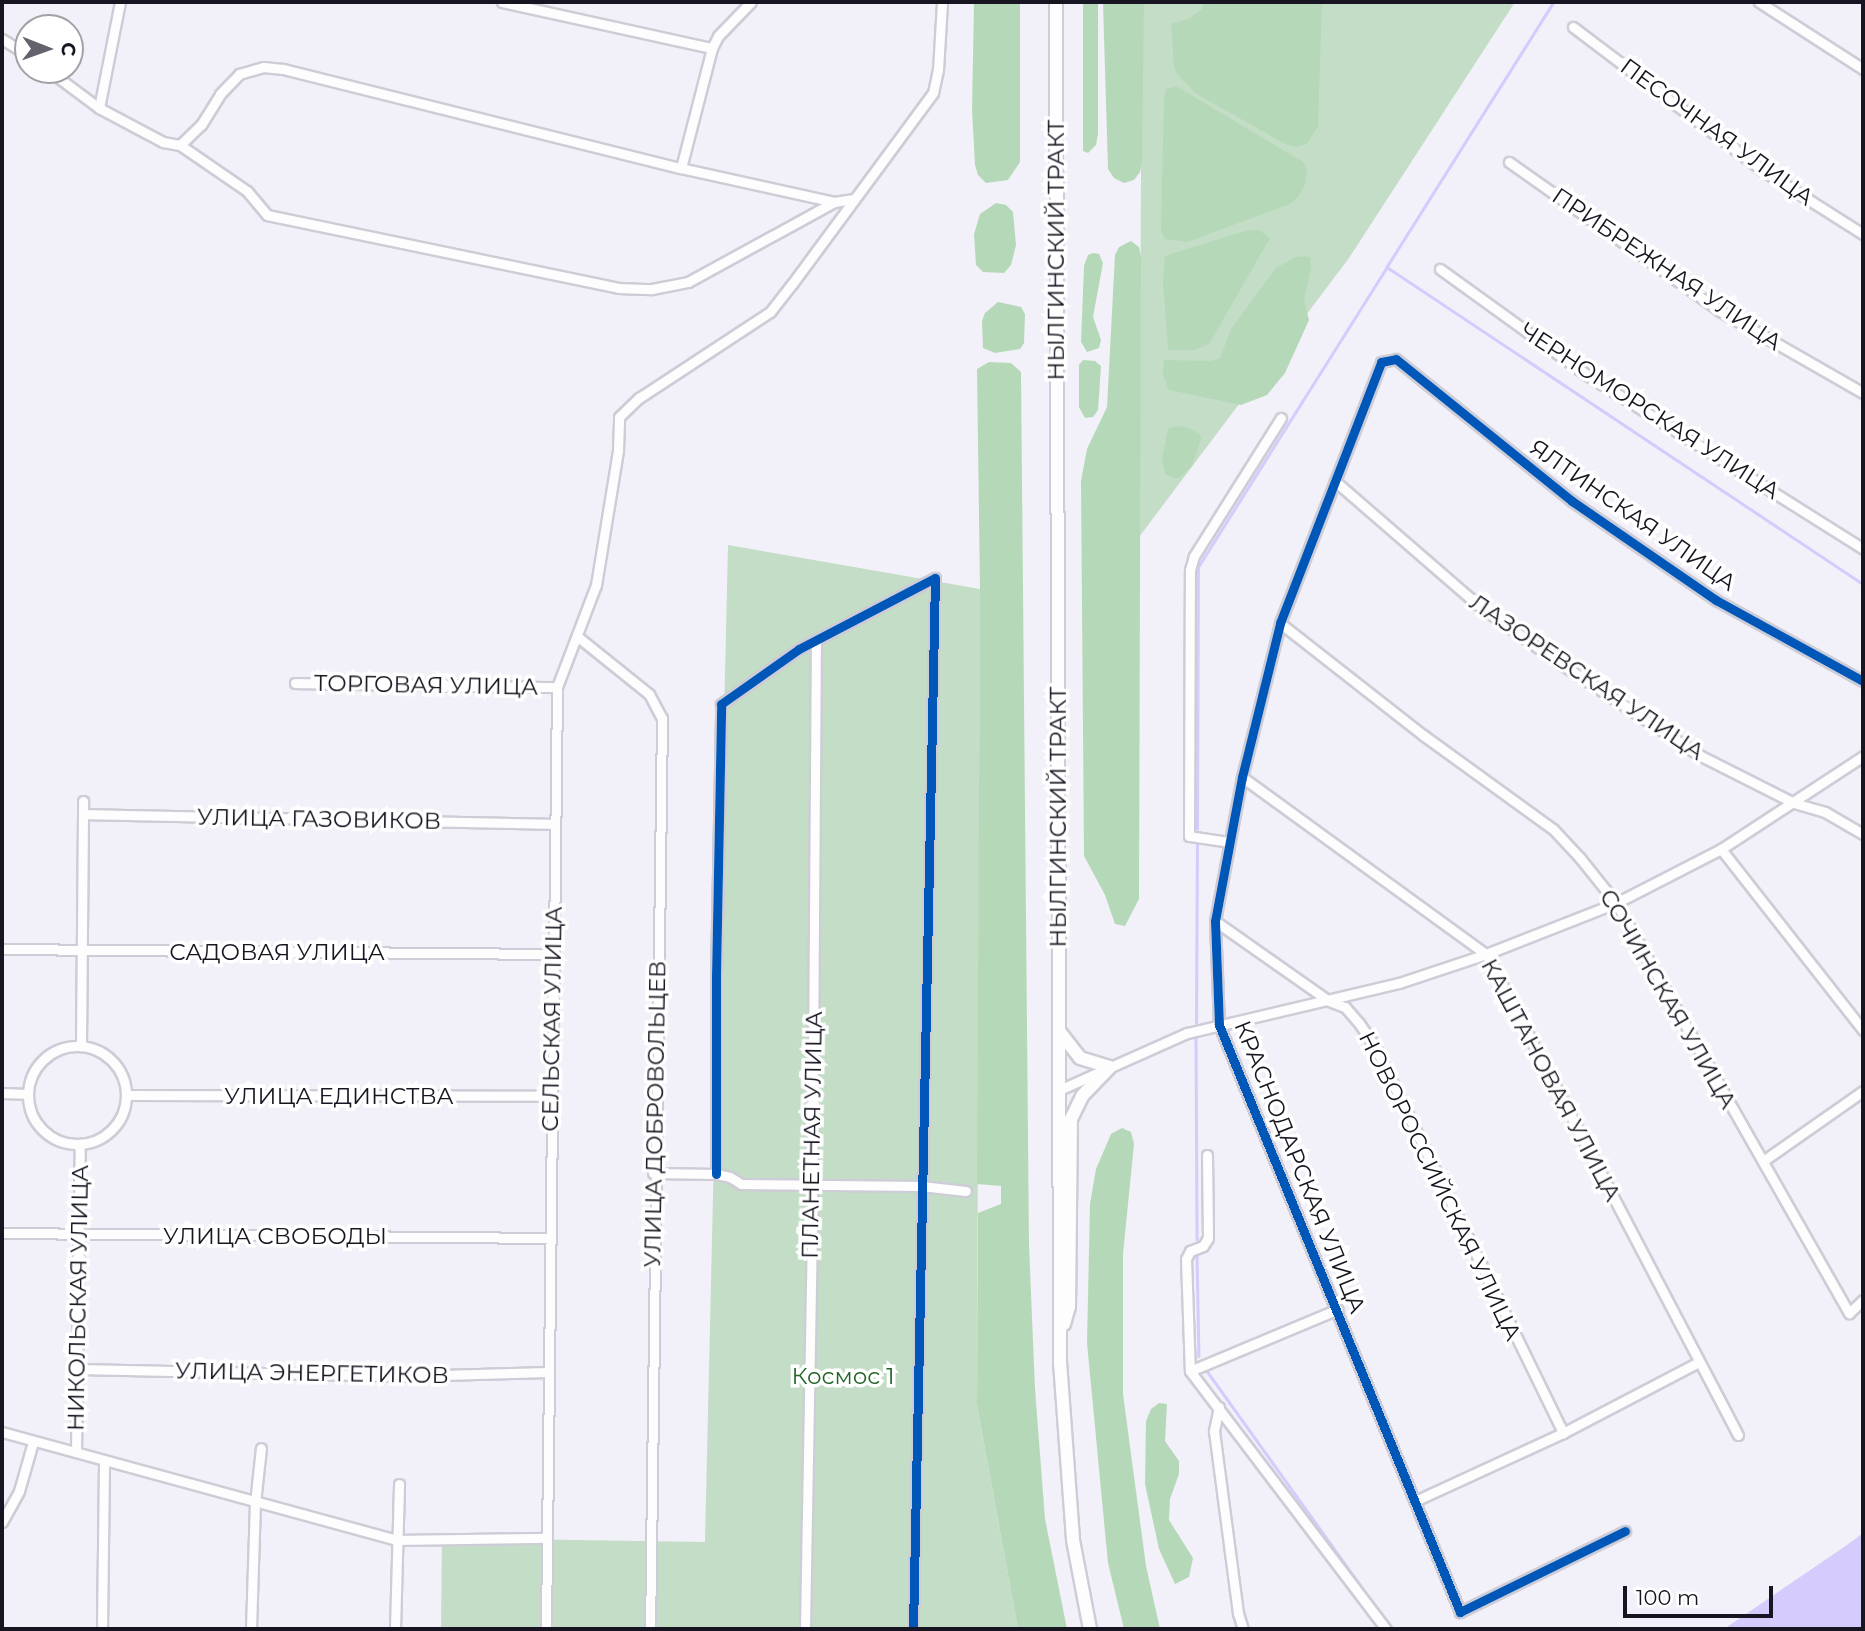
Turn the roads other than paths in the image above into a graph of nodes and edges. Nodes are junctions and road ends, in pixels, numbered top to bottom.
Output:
1 (120, 2) edge
2 (502, 2) edge
3 (751, 2) edge
4 (942, 2) edge
5 (1056, 2) edge
6 (1759, 2) edge
7 (1573, 27) dead end
8 (712, 48) junction
9 (1863, 69) edge
10 (67, 84) edge
11 (99, 108) junction
12 (180, 145) junction
13 (1509, 162) dead end
14 (681, 168) junction
15 (854, 199) junction
16 (834, 202) junction
17 (1863, 234) edge
18 (1440, 269) dead end
19 (1396, 359) joint
20 (1863, 393) edge
21 (1280, 418) dead end
22 (1335, 481) junction
23 (1863, 549) edge
24 (1280, 622) junction
25 (578, 637) junction
26 (816, 640) junction
27 (1863, 681) edge
28 (295, 683) dead end
29 (557, 687) junction
30 (1863, 756) edge
31 (1242, 777) junction
32 (83, 801) dead end
33 (1794, 803) junction
34 (83, 814) junction
35 (555, 824) junction
36 (1863, 834) edge
37 (1229, 842) junction
38 (1721, 849) junction
39 (1616, 903) junction
40 (1214, 921) junction
41 (2, 949) edge
42 (82, 951) junction
43 (553, 954) junction
44 (1486, 954) junction
45 (1329, 1001) junction
46 (1219, 1026) junction
47 (1863, 1030) edge
48 (1059, 1031) junction
49 (81, 1045) junction
50 (1110, 1067) junction
51 (1059, 1090) junction
52 (1863, 1091) edge
53 (2, 1093) edge
54 (27, 1094) junction
55 (127, 1096) junction
56 (551, 1096) junction
57 (80, 1144) junction
58 (1207, 1155) dead end
59 (1763, 1161) junction
60 (653, 1173) junction
61 (716, 1174) junction
62 (812, 1186) junction
63 (921, 1186) junction
64 (966, 1191) dead end
65 (2, 1233) edge
66 (79, 1234) junction
67 (549, 1238) junction
68 (1863, 1300) edge
69 (1338, 1309) junction
70 (1060, 1337) junction
71 (1699, 1362) junction
72 (77, 1369) junction
73 (1190, 1371) junction
74 (547, 1372) junction
75 (1219, 1407) junction
76 (2, 1432) edge
77 (1563, 1433) junction
78 (1738, 1436) dead end
79 (33, 1442) junction
80 (261, 1448) dead end
81 (76, 1452) junction
82 (104, 1460) junction
83 (399, 1484) dead end
84 (1415, 1502) junction
85 (255, 1503) junction
86 (2, 1522) edge
87 (1625, 1531) dead end
88 (547, 1538) junction
89 (398, 1540) junction
90 (102, 1629) edge
91 (251, 1629) edge
92 (395, 1629) edge
93 (545, 1629) edge
94 (650, 1629) edge
95 (805, 1629) edge
96 (913, 1629) edge
97 (1090, 1629) edge
98 (1243, 1629) edge
99 (1386, 1629) edge

1 - 11 street
2 - 8 street
3 - 8 street
4 - 15 street
5 - 48 main road, НЫЛГИНСКИЙ ТРАКТ
6 - 9 street
7 - 17 street, ПЕСОЧНАЯ УЛИЦА
8 - 14 street
10 - 11 street
11 - 12 street
12 - 14 street
12 - 16 street
13 - 20 street, ПРИБРЕЖНАЯ УЛИЦА
14 - 16 street
15 - 16 street
15 - 25 street, СЕЛЬСКАЯ УЛИЦА
18 - 23 street, ЧЕРНОМОРСКАЯ УЛИЦА
19 - 22 street, КРАСНОДАРСКАЯ УЛИЦА
19 - 27 street, ЯЛТИНСКАЯ УЛИЦА
21 - 37 street
22 - 24 street, КРАСНОДАРСКАЯ УЛИЦА
22 - 33 street, ЛАЗОРЕВСКАЯ УЛИЦА
24 - 31 street, КРАСНОДАРСКАЯ УЛИЦА
24 - 39 street, СОЧИНСКАЯ УЛИЦА
25 - 29 street, СЕЛЬСКАЯ УЛИЦА
25 - 60 street, УЛИЦА ДОБРОВОЛЬЦЕВ
26 - 61 street
26 - 62 street, ПЛАНЕТНАЯ УЛИЦА
26 - 63 street
28 - 29 street, ТОРГОВАЯ УЛИЦА
29 - 35 street, СЕЛЬСКАЯ УЛИЦА
30 - 33 street
31 - 37 street, КРАСНОДАРСКАЯ УЛИЦА
31 - 44 street, КАШТАНОВАЯ УЛИЦА
32 - 34 street
33 - 36 street, ЛАЗОРЕВСКАЯ УЛИЦА
33 - 38 street
34 - 35 street, УЛИЦА ГАЗОВИКОВ
34 - 42 street
35 - 43 street, СЕЛЬСКАЯ УЛИЦА
37 - 40 street, КРАСНОДАРСКАЯ УЛИЦА
38 - 39 street
38 - 47 street
39 - 44 street
39 - 59 street, СОЧИНСКАЯ УЛИЦА
40 - 45 street, НОВОРОССИЙСКАЯ УЛИЦА
40 - 46 street, КРАСНОДАРСКАЯ УЛИЦА
41 - 42 street, САДОВАЯ УЛИЦА
42 - 43 street, САДОВАЯ УЛИЦА
42 - 49 street
43 - 56 street, СЕЛЬСКАЯ УЛИЦА
44 - 45 street
44 - 71 street, КАШТАНОВАЯ УЛИЦА
45 - 46 street
45 - 77 street, НОВОРОССИЙСКАЯ УЛИЦА
46 - 50 street
46 - 69 street, КРАСНОДАРСКАЯ УЛИЦА
48 - 50 main road
48 - 51 main road, НЫЛГИНСКИЙ ТРАКТ
49 - 54 street
49 - 55 street
50 - 51 street
50 - 70 main road
51 - 70 main road, НЫЛГИНСКИЙ ТРАКТ
52 - 59 street
53 - 54 street
54 - 57 street
55 - 56 street, УЛИЦА ЕДИНСТВА
55 - 57 street
56 - 67 street, СЕЛЬСКАЯ УЛИЦА
57 - 66 street, НИКОЛЬСКАЯ УЛИЦА
58 - 73 street
59 - 68 street, СОЧИНСКАЯ УЛИЦА
60 - 61 street
60 - 94 street, УЛИЦА ДОБРОВОЛЬЦЕВ
61 - 62 street
62 - 63 street
62 - 95 street, ПЛАНЕТНАЯ УЛИЦА
63 - 64 street
63 - 96 street
65 - 66 street, УЛИЦА СВОБОДЫ
66 - 67 street, УЛИЦА СВОБОДЫ
66 - 72 street, НИКОЛЬСКАЯ УЛИЦА
67 - 74 street, СЕЛЬСКАЯ УЛИЦА
69 - 73 street
69 - 84 street, КРАСНОДАРСКАЯ УЛИЦА
70 - 97 main road, НЫЛГИНСКИЙ ТРАКТ
71 - 77 street
71 - 78 street, КАШТАНОВАЯ УЛИЦА
72 - 74 street, УЛИЦА ЭНЕРГЕТИКОВ
72 - 81 street, НИКОЛЬСКАЯ УЛИЦА
73 - 75 street
74 - 88 street, СЕЛЬСКАЯ УЛИЦА
75 - 98 street
75 - 99 street
76 - 79 street
77 - 84 street
79 - 81 street
79 - 86 street
80 - 85 street
81 - 82 street
82 - 85 street
82 - 90 street
83 - 89 street
84 - 87 street, КРАСНОДАРСКАЯ УЛИЦА
85 - 89 street
85 - 91 street
88 - 89 street
88 - 93 street, СЕЛЬСКАЯ УЛИЦА
89 - 92 street

